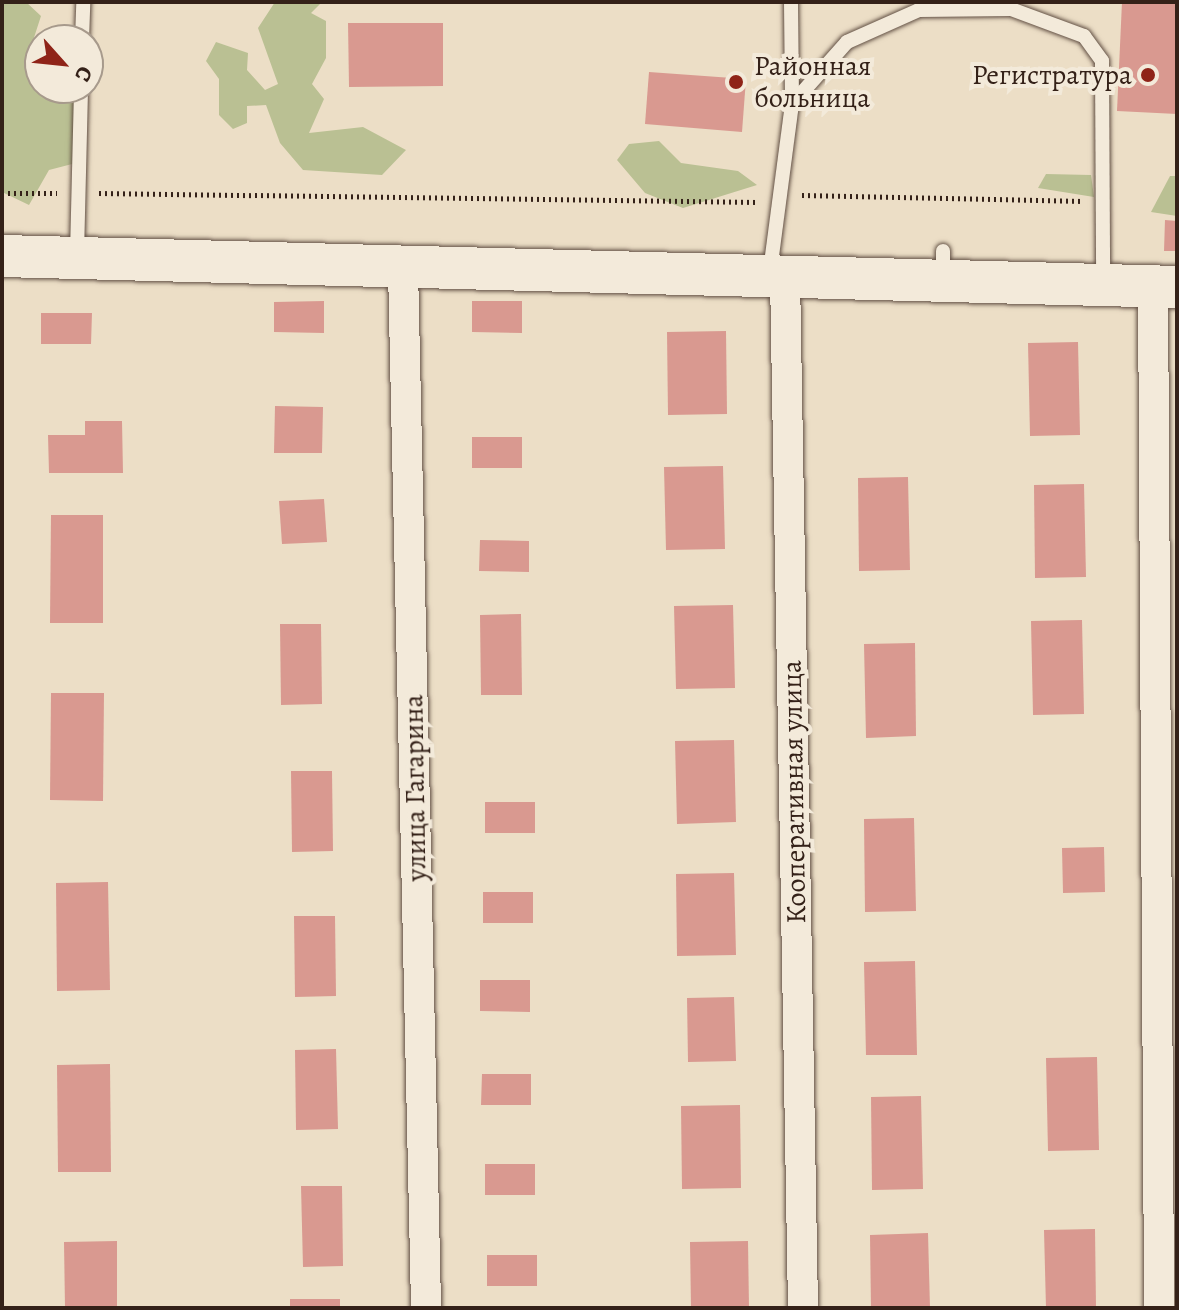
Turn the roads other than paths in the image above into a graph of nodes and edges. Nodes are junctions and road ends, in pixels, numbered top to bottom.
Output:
1 (83, 2) edge
2 (791, 2) edge
3 (82, 24) edge
4 (81, 104) edge
5 (792, 104) junction
6 (77, 254) junction
7 (2, 256) edge
8 (403, 268) junction
9 (777, 276) junction
10 (1103, 283) junction
11 (1165, 287) edge
12 (426, 1308) edge
13 (803, 1308) edge
14 (1159, 1308) edge

1 - 3 lane
2 - 5 lane
4 - 6 lane
5 - 9 lane
5 - 10 lane
6 - 7 street
6 - 8 street
8 - 9 street
8 - 12 street, улица Гагарина
9 - 10 street
9 - 13 street, Кооперативная улица
10 - 11 street
11 - 14 street

